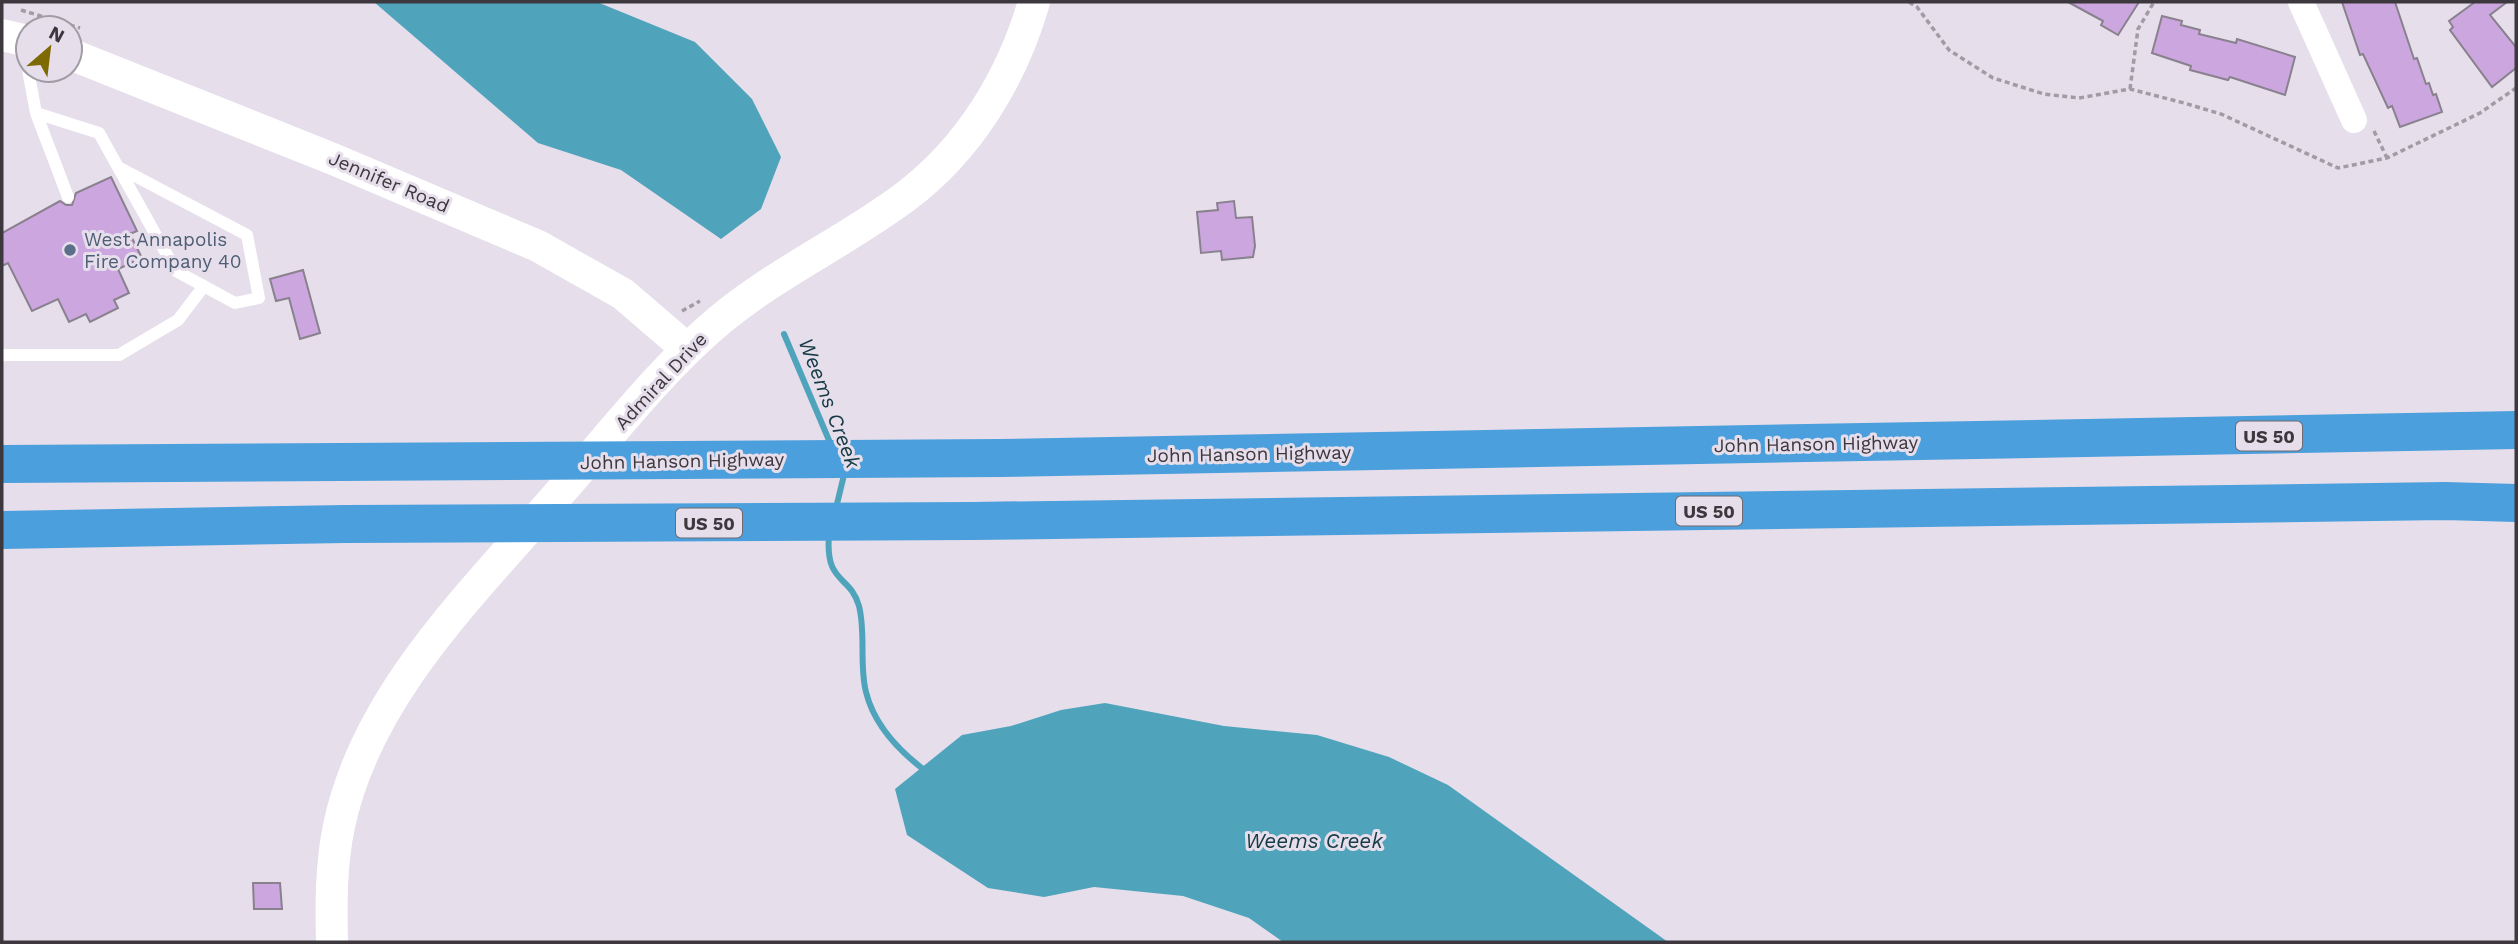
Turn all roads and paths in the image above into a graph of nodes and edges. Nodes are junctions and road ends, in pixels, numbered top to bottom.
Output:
1 (1034, 2) edge
2 (1909, 2) edge
3 (2154, 2) edge
4 (2301, 2) edge
5 (84, 60) edge
6 (30, 84) edge
7 (2516, 88) edge
8 (2130, 89) junction
9 (36, 113) junction
10 (2354, 120) dead end
11 (118, 167) junction
12 (68, 197) dead end
13 (204, 286) junction
14 (707, 296) dead end
15 (678, 314) dead end
16 (687, 349) junction
17 (2, 355) edge
18 (2509, 431) edge
19 (2, 464) edge
20 (2516, 505) edge
21 (2, 530) edge
22 (332, 942) edge

1 - 16 street, Admiral Drive
2 - 8 path
3 - 8 path
4 - 10 street
5 - 16 street, Jennifer Road
6 - 9 lane
7 - 8 path
9 - 11 lane
9 - 12 lane
11 - 13 lane
11 - 13 lane
13 - 17 lane
14 - 15 path
16 - 22 street, Admiral Drive
18 - 19 highway, John Hanson Highway / US 50
20 - 21 highway, US 50

